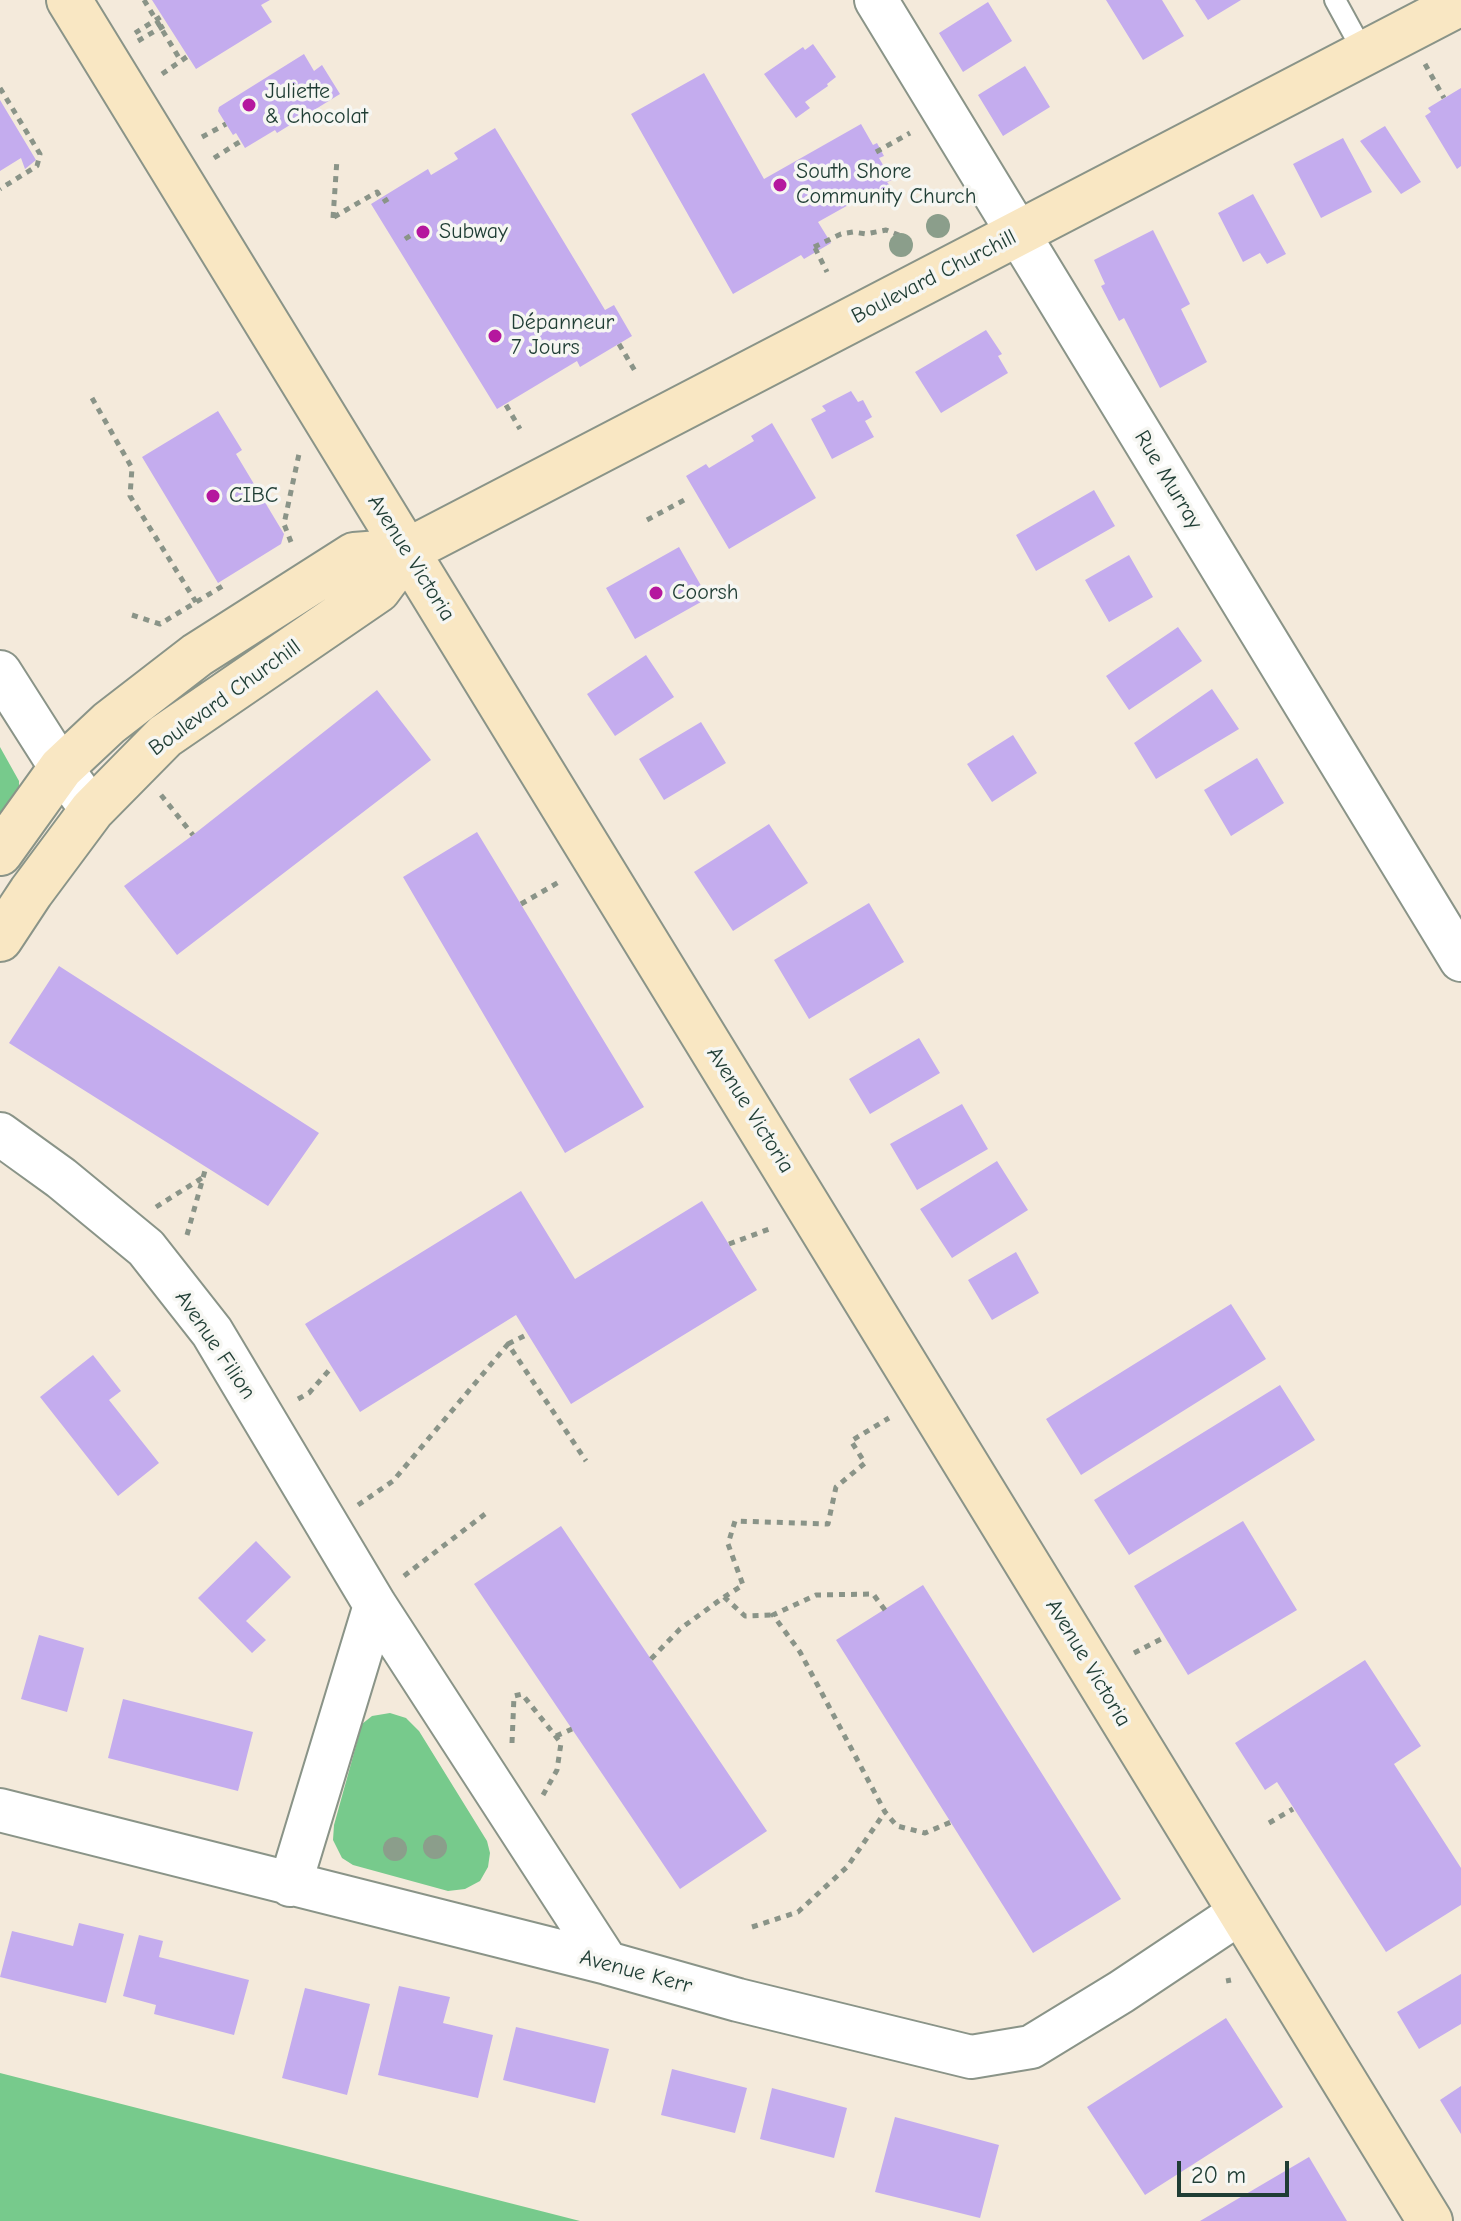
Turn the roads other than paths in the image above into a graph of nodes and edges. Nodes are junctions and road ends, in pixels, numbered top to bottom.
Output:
1 (69, 0) edge
2 (876, 0) edge
3 (1335, 0) edge
4 (1461, 3) edge
5 (1364, 53) junction
6 (1018, 233) junction
7 (407, 551) junction
8 (0, 672) edge
9 (61, 768) junction
10 (92, 810) junction
11 (0, 853) edge
12 (0, 939) edge
13 (1461, 960) edge
14 (0, 1134) edge
15 (388, 1592) junction
16 (0, 1810) edge
17 (290, 1885) junction
18 (1241, 1912) junction
19 (607, 1963) junction
20 (1430, 2221) edge

1 - 7 street, Avenue Victoria
2 - 6 street, Rue Murray
3 - 5 lane
4 - 5 street, Boulevard Churchill
5 - 6 street, Boulevard Churchill
6 - 7 street, Boulevard Churchill
6 - 13 street, Rue Murray
7 - 9 street, Boulevard Churchill
7 - 10 street, Boulevard Churchill
7 - 18 street, Avenue Victoria
8 - 9 street
9 - 10 street
9 - 11 street, Boulevard Churchill
10 - 12 street, Boulevard Churchill
14 - 15 street, Avenue Filion
15 - 17 street
15 - 19 street, Avenue Filion
16 - 17 street, Avenue Kerr
17 - 19 street, Avenue Kerr
18 - 19 street, Avenue Kerr
18 - 20 street, Avenue Victoria

